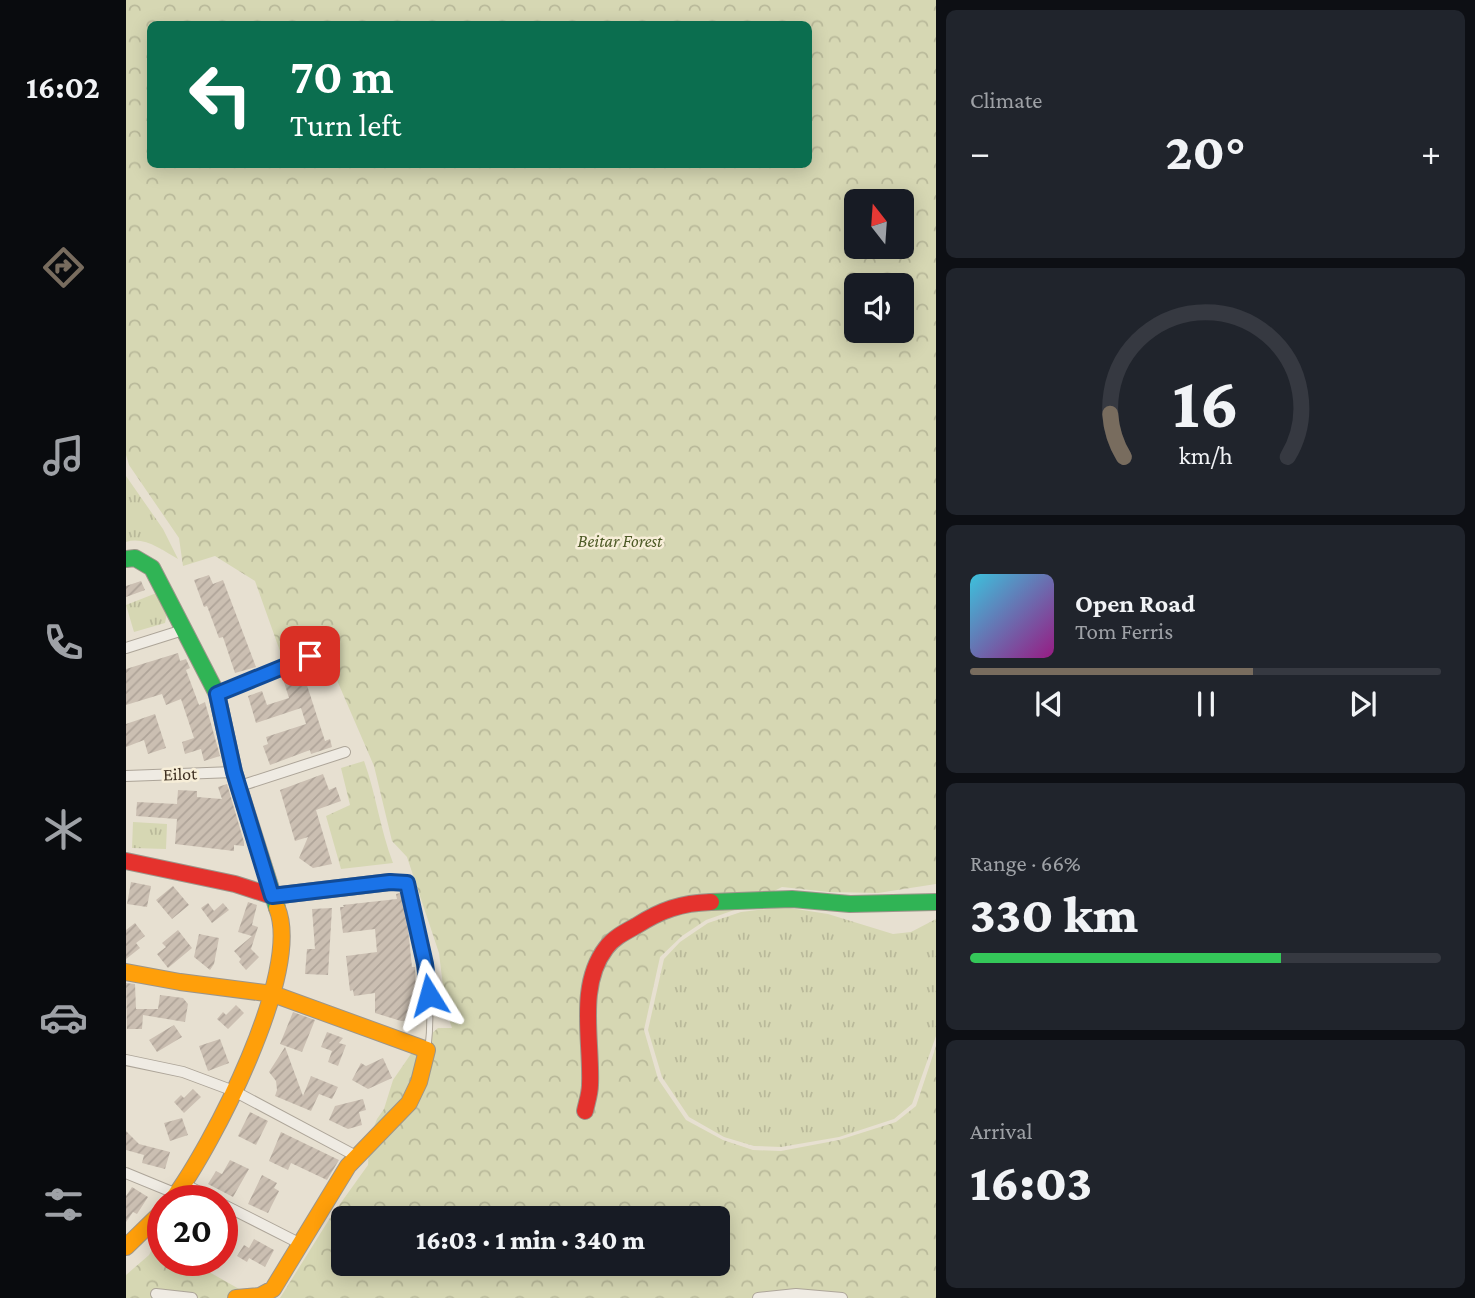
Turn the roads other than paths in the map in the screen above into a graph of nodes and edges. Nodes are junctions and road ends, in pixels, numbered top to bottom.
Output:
1 (126, 559) edge
2 (183, 630) junction
3 (126, 649) edge
4 (310, 656) dead end
5 (217, 694) junction
6 (345, 752) dead end
7 (126, 776) edge
8 (237, 779) junction
9 (126, 861) edge
10 (390, 882) joint
11 (272, 896) junction
12 (936, 902) edge
13 (126, 972) edge
14 (273, 994) junction
15 (427, 1050) junction
16 (126, 1060) edge
17 (234, 1091) junction
18 (585, 1111) dead end
19 (356, 1156) junction
20 (126, 1173) edge
21 (157, 1185) edge
22 (182, 1185) edge
23 (238, 1212) edge
24 (147, 1227) edge
25 (299, 1243) junction
26 (126, 1247) edge
27 (156, 1294) dead end
28 (192, 1298) edge
29 (236, 1298) edge
30 (758, 1298) edge
31 (842, 1298) edge

1 - 2 street
2 - 3 street
2 - 5 street
4 - 5 street
5 - 8 street
6 - 8 street, Eilot
7 - 8 street, Eilot
8 - 11 street
9 - 11 street
10 - 11 street
10 - 15 lane
11 - 14 street
12 - 18 street
13 - 14 street
14 - 15 street
14 - 17 street
15 - 19 street
16 - 17 street
17 - 19 street
17 - 22 street
19 - 25 street
20 - 21 street
23 - 25 street
24 - 26 street
25 - 29 street
27 - 28 street
30 - 31 street

